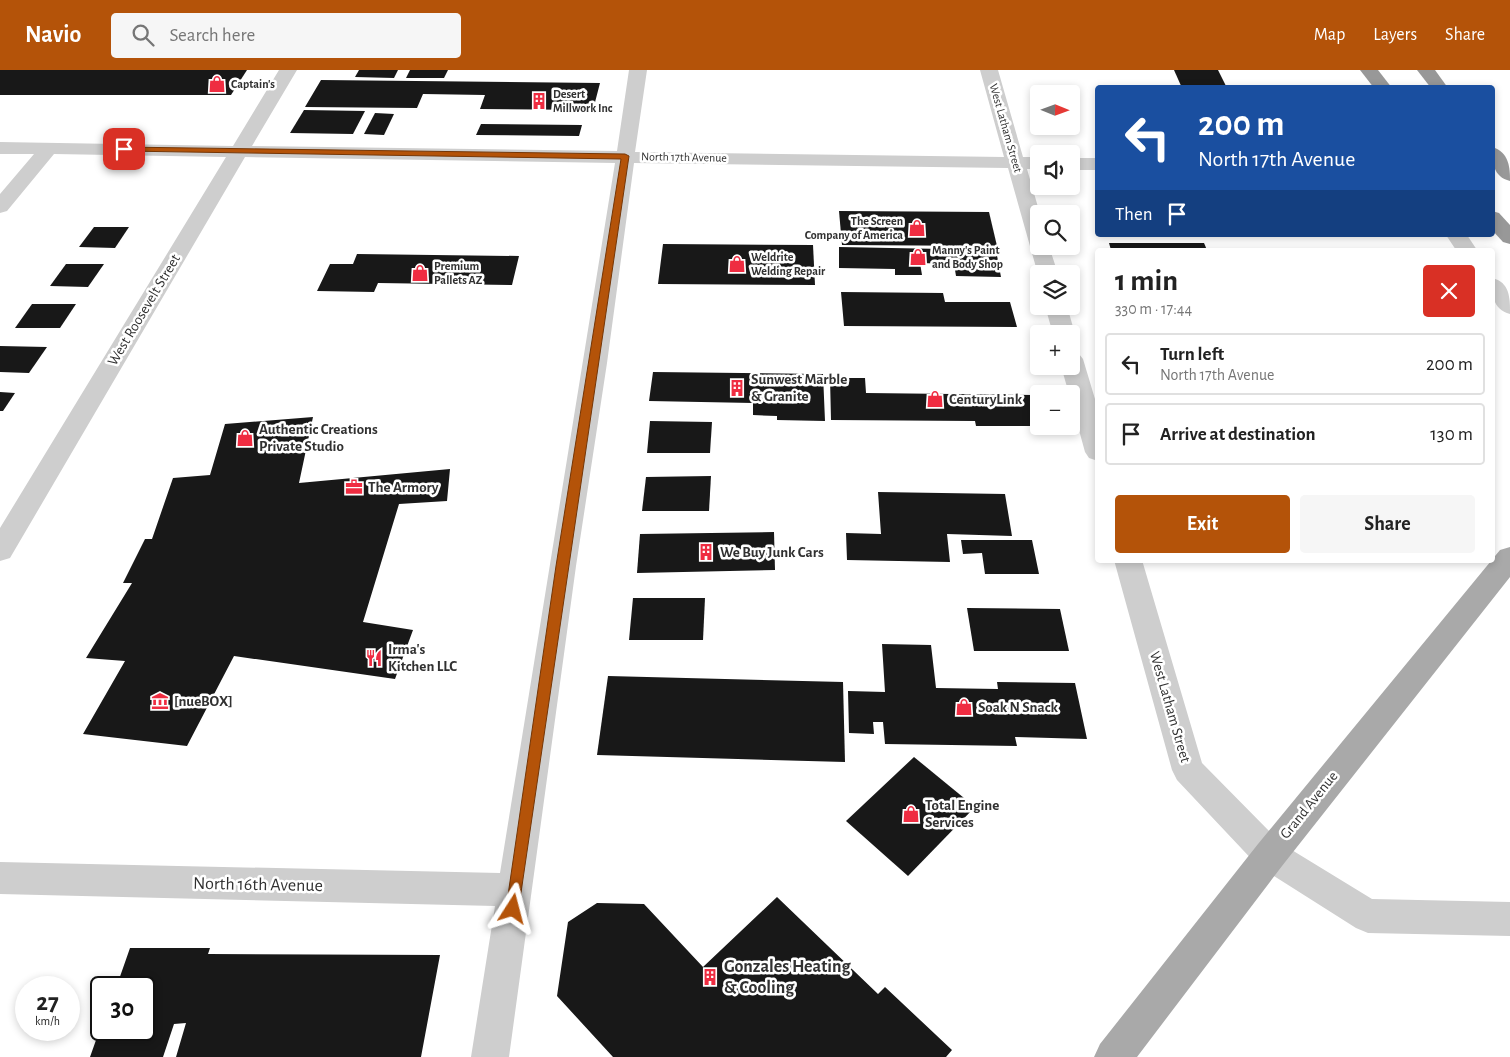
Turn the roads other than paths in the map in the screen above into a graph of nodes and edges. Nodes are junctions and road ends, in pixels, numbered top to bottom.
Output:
1 (288, 70) edge
2 (638, 70) edge
3 (989, 70) edge
4 (1369, 70) edge
5 (1426, 70) edge
6 (1382, 85) edge
7 (1438, 85) edge
8 (0, 148) edge
9 (50, 148) junction
10 (240, 151) junction
11 (625, 156) junction
12 (1495, 156) edge
13 (1016, 163) junction
14 (1030, 163) edge
15 (1080, 164) edge
16 (1095, 164) edge
17 (1510, 174) edge
18 (0, 207) edge
19 (1030, 213) edge
20 (1495, 220) edge
21 (1457, 237) edge
22 (1510, 238) edge
23 (1466, 248) edge
24 (1495, 288) edge
25 (1510, 307) edge
26 (1076, 375) edge
27 (1095, 442) edge
28 (0, 551) edge
29 (1510, 557) edge
30 (1129, 563) edge
31 (1270, 855) junction
32 (0, 878) edge
33 (516, 890) junction
34 (1510, 919) edge
35 (490, 1057) edge
36 (1113, 1057) edge

1 - 10 street, West Roosevelt Street
2 - 11 street
3 - 13 street, West Latham Street
4 - 6 highway
5 - 7 highway
8 - 9 street, North 17th Avenue
9 - 10 street, North 17th Avenue
9 - 18 street
10 - 11 street, North 17th Avenue
10 - 28 street, West Roosevelt Street
11 - 13 street, North 17th Avenue
11 - 33 street
12 - 17 highway
13 - 14 street, North 17th Avenue
13 - 19 street, West Latham Street
15 - 16 street
20 - 22 highway
21 - 23 street
24 - 25 street
26 - 27 street
29 - 31 main road, Grand Avenue
30 - 31 street, West Latham Street
31 - 34 street
31 - 36 main road, Grand Avenue
32 - 33 street, North 16th Avenue
33 - 35 street

